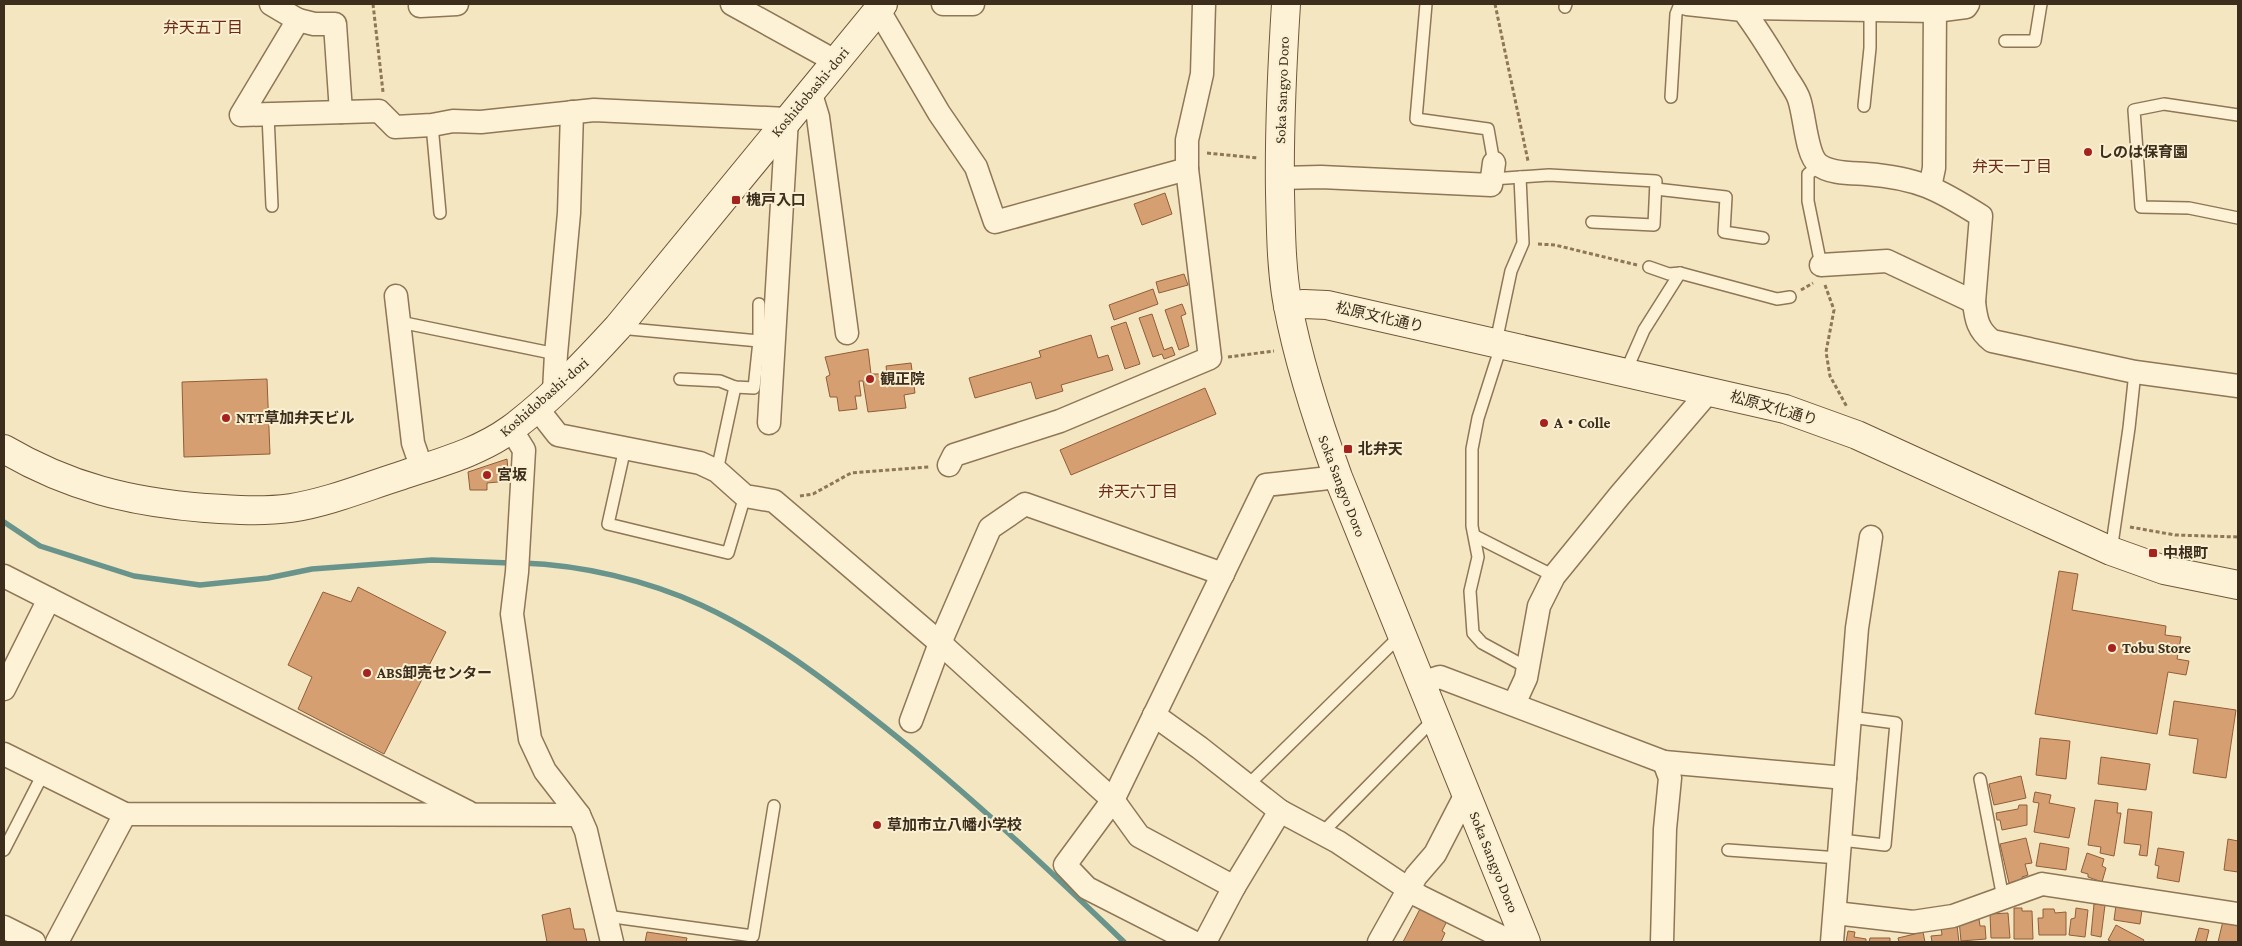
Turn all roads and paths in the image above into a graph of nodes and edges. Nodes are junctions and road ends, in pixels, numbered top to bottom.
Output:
1 (373, 4) edge
2 (458, 4) edge
3 (732, 4) edge
4 (943, 4) edge
5 (973, 4) edge
6 (1204, 4) edge
7 (1286, 4) edge
8 (1426, 4) edge
9 (1495, 4) edge
10 (1680, 4) edge
11 (1687, 4) edge
12 (1968, 4) edge
13 (2041, 4) edge
14 (420, 6) dead end
15 (880, 6) edge
16 (1935, 7) edge
17 (1866, 8) edge
18 (287, 10) edge
19 (1743, 10) junction
20 (2005, 41) dead end
21 (835, 61) junction
22 (810, 91) junction
23 (1671, 97) dead end
24 (1864, 106) dead end
25 (341, 112) junction
26 (572, 112) junction
27 (268, 115) junction
28 (2238, 115) edge
29 (787, 119) junction
30 (387, 120) junction
31 (432, 125) junction
32 (1258, 158) dead end
33 (1187, 160) junction
34 (1819, 166) junction
35 (1493, 171) junction
36 (1525, 176) junction
37 (1280, 178) junction
38 (1930, 186) junction
39 (1656, 188) junction
40 (272, 206) dead end
41 (440, 213) dead end
42 (2238, 218) edge
43 (1592, 222) dead end
44 (1763, 238) dead end
45 (1523, 244) junction
46 (1649, 267) joint
47 (1822, 271) junction
48 (1680, 273) junction
49 (396, 296) dead end
50 (1790, 297) joint
51 (1974, 302) junction
52 (759, 304) dead end
53 (1288, 306) junction
54 (400, 322) junction
55 (618, 328) junction
56 (847, 333) dead end
57 (759, 341) junction
58 (1499, 343) junction
59 (1280, 350) dead end
60 (556, 354) junction
61 (1210, 358) junction
62 (1626, 371) junction
63 (2135, 372) junction
64 (680, 378) dead end
65 (2238, 386) edge
66 (735, 387) junction
67 (1710, 390) junction
68 (545, 399) junction
69 (769, 423) dead end
70 (511, 429) junction
71 (1857, 435) junction
72 (625, 448) junction
73 (4, 449) edge
74 (949, 465) joint
75 (422, 469) junction
76 (716, 471) junction
77 (1338, 478) junction
78 (746, 496) junction
79 (774, 501) junction
80 (2115, 524) junction
81 (1475, 536) junction
82 (1871, 537) dead end
83 (2238, 537) edge
84 (2111, 551) junction
85 (1223, 574) junction
86 (4, 576) edge
87 (1554, 576) junction
88 (2238, 586) edge
89 (49, 599) junction
90 (1401, 634) junction
91 (940, 643) junction
92 (1528, 668) junction
93 (1421, 683) junction
94 (4, 689) edge
95 (1514, 704) junction
96 (1154, 715) junction
97 (1850, 717) junction
98 (1435, 718) junction
99 (912, 721) dead end
100 (4, 754) edge
101 (1664, 762) junction
102 (43, 774) junction
103 (1845, 778) junction
104 (1980, 779) dead end
105 (1247, 786) junction
106 (1466, 794) junction
107 (1113, 800) junction
108 (774, 806) dead end
109 (1280, 811) junction
110 (125, 814) junction
111 (471, 814) junction
112 (579, 815) junction
113 (1321, 834) junction
114 (1840, 849) junction
115 (4, 850) edge
116 (1728, 850) dead end
117 (1234, 887) junction
118 (1409, 889) junction
119 (2003, 898) junction
120 (1835, 913) junction
121 (2238, 914) edge
122 (606, 916) junction
123 (4, 927) edge
124 (34, 942) edge
125 (57, 942) edge
126 (612, 942) edge
127 (1193, 942) edge
128 (1205, 942) edge
129 (1379, 942) edge
130 (1512, 942) edge
131 (1526, 942) edge
132 (1662, 942) edge
133 (1832, 942) edge

1 - 30 path
2 - 14 street
3 - 21 street
4 - 5 street
6 - 33 street
7 - 37 street, Soka Sangyo Doro
8 - 35 lane
9 - 36 path
10 - 23 lane
11 - 19 street
12 - 16 street
13 - 20 lane
15 - 21 street, Koshidobashi-dori
15 - 33 street
16 - 17 street
16 - 38 street
17 - 19 street
17 - 24 lane
18 - 25 street
18 - 27 street
19 - 34 street
21 - 22 street, Koshidobashi-dori
22 - 29 street, Koshidobashi-dori
22 - 56 street
25 - 27 street
25 - 30 street
26 - 29 street
26 - 31 street
26 - 60 street
27 - 40 lane
28 - 42 lane
29 - 55 street, Koshidobashi-dori
29 - 69 street
30 - 31 street
31 - 41 lane
32 - 33 path
33 - 61 street
34 - 38 street
34 - 47 lane
35 - 36 lane
35 - 37 street
36 - 39 lane
36 - 45 lane
37 - 53 street, Soka Sangyo Doro
38 - 51 street
39 - 43 lane
39 - 44 lane
45 - 46 path
45 - 58 lane
46 - 48 lane
47 - 50 path
47 - 51 street
47 - 71 path
48 - 50 lane
48 - 62 lane
49 - 54 street
51 - 63 street
52 - 57 lane
53 - 58 street, 松原文化通り
53 - 77 street, Soka Sangyo Doro
54 - 60 lane
54 - 75 street
55 - 57 lane
55 - 68 street, Koshidobashi-dori
57 - 66 lane
58 - 62 street, 松原文化通り
58 - 81 lane
59 - 61 path
60 - 68 street
61 - 74 street
62 - 67 street, 松原文化通り
63 - 65 street
63 - 80 lane
64 - 66 lane
66 - 76 lane
67 - 71 street, 松原文化通り
67 - 87 street
68 - 70 street, Koshidobashi-dori
68 - 72 street
70 - 75 street, Koshidobashi-dori
70 - 112 street
71 - 84 street, 松原文化通り
72 - 76 street
72 - 78 lane
73 - 75 street, Koshidobashi-dori
74 - 79 path
76 - 78 street
77 - 85 street
77 - 90 street, Soka Sangyo Doro
78 - 79 street
79 - 91 street
80 - 83 path
80 - 84 lane
81 - 87 lane
81 - 92 lane
82 - 97 street
84 - 88 street, 松原文化通り
85 - 91 street
85 - 96 street
86 - 89 street
87 - 92 street
89 - 94 street
89 - 111 street
90 - 93 street, Soka Sangyo Doro
90 - 105 lane
91 - 99 street
91 - 107 street
92 - 95 street
93 - 95 street
93 - 98 street, Soka Sangyo Doro
95 - 101 street
96 - 105 street
96 - 107 street
97 - 103 street
97 - 114 lane
98 - 106 street, Soka Sangyo Doro
98 - 113 lane
100 - 102 street
101 - 103 street
101 - 132 street
102 - 110 street
102 - 115 lane
103 - 114 street
104 - 119 lane
105 - 109 street
106 - 118 street
106 - 131 street, Soka Sangyo Doro
107 - 117 street
107 - 127 street
108 - 122 lane
109 - 113 street
109 - 117 street
110 - 111 street
110 - 125 street
111 - 112 street
112 - 122 street
113 - 118 street
114 - 116 lane
114 - 120 street
117 - 128 street
118 - 129 street
118 - 130 street
119 - 120 street
119 - 121 street
120 - 133 street
122 - 126 street
123 - 124 street

